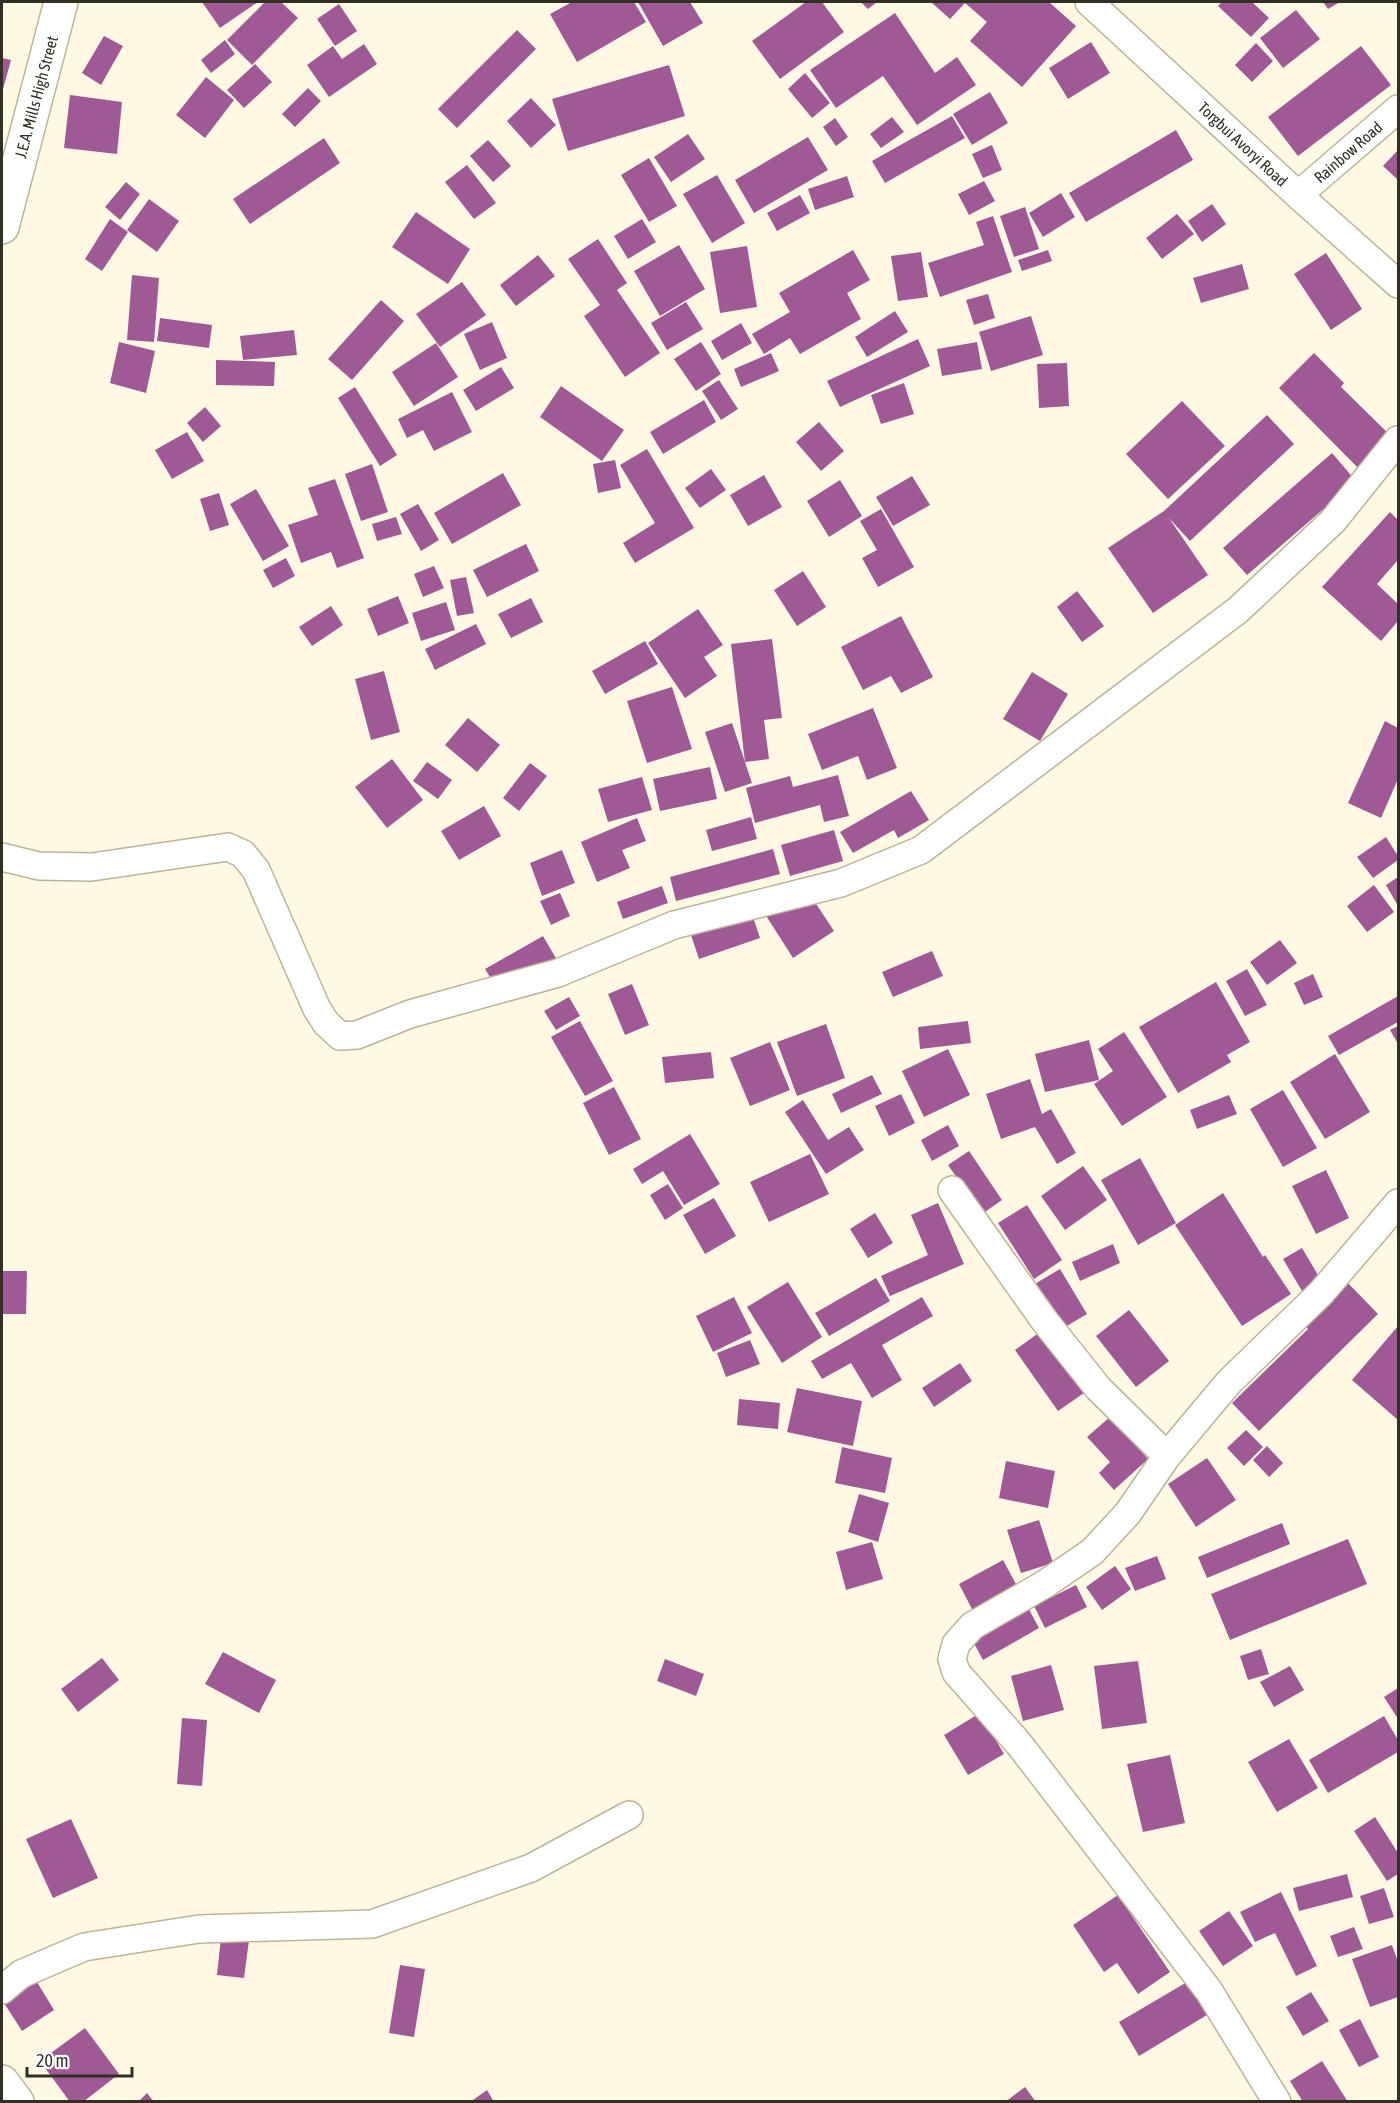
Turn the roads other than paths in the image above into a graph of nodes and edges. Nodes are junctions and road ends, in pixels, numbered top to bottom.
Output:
1 (61, 2) edge
2 (1089, 2) edge
3 (1398, 109) edge
4 (1298, 195) junction
5 (2, 227) edge
6 (1398, 284) edge
7 (1398, 440) edge
8 (2, 857) edge
9 (952, 1190) dead end
10 (1398, 1203) edge
11 (1167, 1456) junction
12 (629, 1815) dead end
13 (2, 1990) edge
14 (2, 2082) edge
15 (17, 2102) edge
16 (1277, 2102) edge

1 - 5 highway, J.E.A. Mills High Street
2 - 4 street, Torgbui Avoryi Road
3 - 4 street, Rainbow Road
4 - 6 street, Torgbui Avoryi Road
7 - 8 street
9 - 11 street
10 - 11 street
11 - 16 street
12 - 13 street
14 - 15 highway

